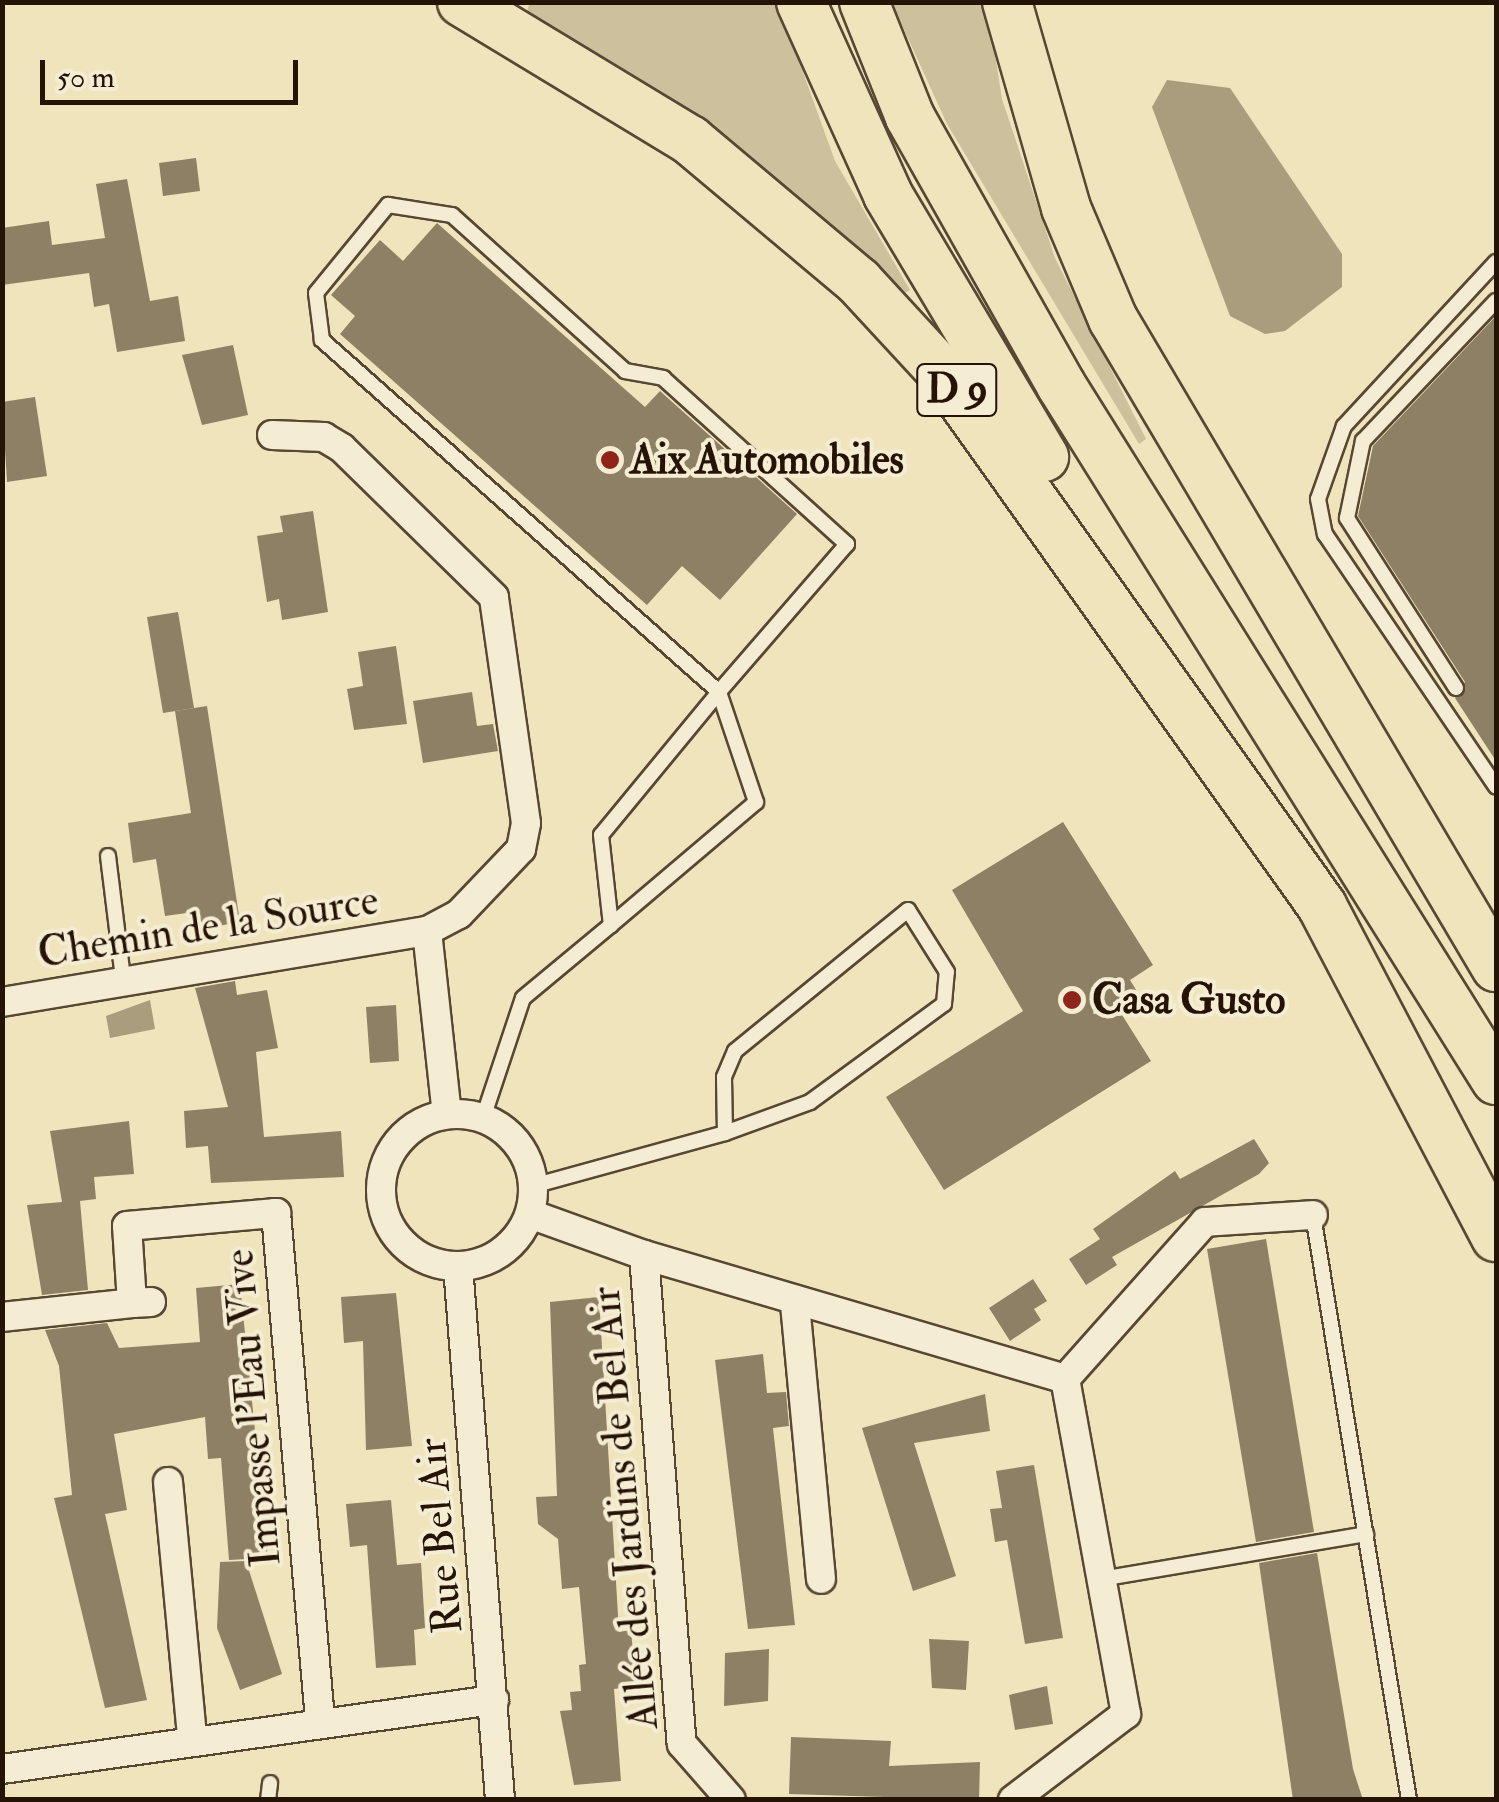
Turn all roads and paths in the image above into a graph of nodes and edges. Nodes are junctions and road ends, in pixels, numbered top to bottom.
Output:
1 (462, 2) edge
2 (800, 2) edge
3 (864, 2) edge
4 (1007, 2) edge
5 (1030, 2) edge
6 (1066, 208) junction
7 (1496, 262) edge
8 (1496, 300) edge
9 (272, 435) dead end
10 (1225, 513) junction
11 (1425, 652) dead end
12 (1411, 663) junction
13 (1456, 688) dead end
14 (719, 692) junction
15 (1496, 787) edge
16 (108, 856) dead end
17 (1322, 906) junction
18 (1496, 916) edge
19 (611, 925) junction
20 (428, 931) junction
21 (1496, 967) edge
22 (122, 978) junction
23 (2, 1002) edge
24 (1496, 1080) edge
25 (447, 1114) junction
26 (483, 1118) junction
27 (726, 1133) junction
28 (1496, 1192) edge
29 (531, 1200) junction
30 (1314, 1215) joint
31 (1496, 1237) edge
32 (644, 1255) junction
33 (458, 1266) junction
34 (795, 1304) junction
35 (2, 1317) edge
36 (1065, 1378) junction
37 (168, 1482) dead end
38 (1366, 1534) junction
39 (821, 1579) dead end
40 (1102, 1579) junction
41 (494, 1700) junction
42 (320, 1720) junction
43 (192, 1737) junction
44 (2, 1770) edge
45 (270, 1783) dead end
46 (268, 1800) edge
47 (500, 1800) edge
48 (732, 1800) edge
49 (1012, 1800) edge
50 (1410, 1800) edge

1 - 17 highway, D 9
2 - 17 highway, D 9
3 - 24 highway, D 9
4 - 6 highway
5 - 6 highway
6 - 10 highway
7 - 12 lane
8 - 13 lane
9 - 20 street
10 - 18 highway
10 - 21 highway
11 - 12 lane
12 - 15 lane
14 - 14 lane
14 - 19 lane
14 - 19 lane
16 - 22 lane
17 - 28 highway, D 9
17 - 31 highway
19 - 26 lane
20 - 22 street, Chemin de la Source
20 - 25 street
22 - 23 street, Chemin de la Source
25 - 26 street
25 - 33 street
26 - 29 street
27 - 27 lane
27 - 29 lane
29 - 32 street, Allée des Jardins de Bel Air
29 - 33 street
30 - 36 street
30 - 38 lane
32 - 34 street
32 - 48 street, Allée des Jardins de Bel Air
33 - 41 street, Rue Bel Air
34 - 36 street
34 - 39 street
35 - 42 street, Impasse l'Eau Vive
36 - 40 street
37 - 43 street
38 - 40 lane
38 - 50 lane
40 - 49 street
41 - 42 street
41 - 47 street, Rue Bel Air
42 - 43 street
43 - 44 street
45 - 46 lane

